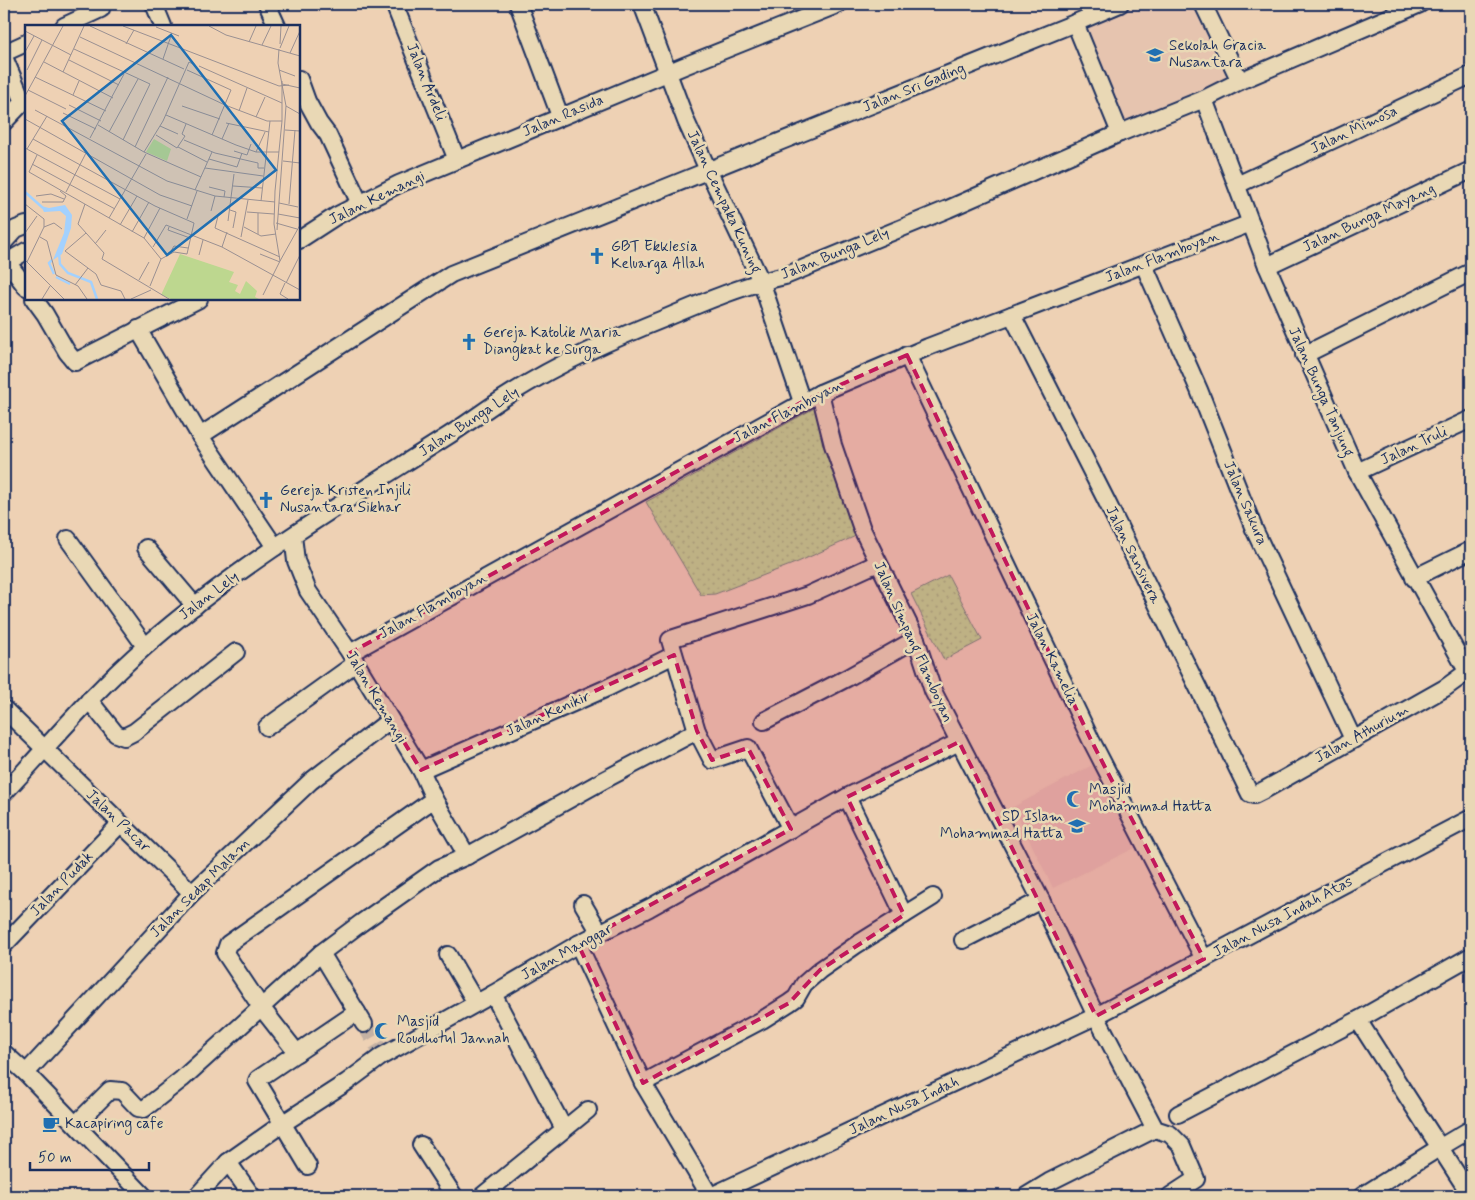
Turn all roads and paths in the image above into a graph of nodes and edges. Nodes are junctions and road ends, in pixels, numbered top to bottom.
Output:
1 (154, 4) edge
2 (267, 4) edge
3 (394, 4) edge
4 (518, 4) edge
5 (642, 4) edge
6 (839, 4) edge
7 (1120, 4) edge
8 (1203, 4) edge
9 (1420, 4) edge
10 (101, 9) dead end
11 (1075, 23) junction
12 (66, 25) edge
13 (163, 25) edge
14 (277, 25) edge
15 (25, 44) edge
16 (4, 55) edge
17 (669, 72) junction
18 (1471, 75) edge
19 (300, 81) edge
20 (1240, 81) junction
21 (1204, 99) junction
22 (560, 116) junction
23 (4, 122) edge
24 (1120, 133) junction
25 (457, 160) junction
26 (708, 170) junction
27 (1471, 170) edge
28 (1237, 185) junction
29 (360, 204) junction
30 (1252, 223) junction
31 (25, 226) edge
32 (300, 239) edge
33 (4, 242) edge
34 (25, 252) edge
35 (5, 262) edge
36 (1144, 265) junction
37 (1267, 266) junction
38 (1471, 272) edge
39 (761, 281) junction
40 (25, 287) edge
41 (35, 300) edge
42 (197, 300) edge
43 (1012, 315) junction
44 (138, 329) junction
45 (907, 355) junction
46 (1304, 355) junction
47 (820, 393) junction
48 (802, 402) junction
49 (1471, 419) edge
50 (200, 436) junction
51 (1357, 472) junction
52 (294, 536) junction
53 (68, 539) dead end
54 (275, 547) junction
55 (146, 548) dead end
56 (1471, 550) edge
57 (878, 564) junction
58 (1414, 578) junction
59 (194, 606) junction
60 (916, 639) junction
61 (145, 646) junction
62 (236, 652) dead end
63 (674, 655) junction
64 (353, 658) junction
65 (1469, 670) edge
66 (89, 700) junction
67 (4, 709) edge
68 (390, 720) junction
69 (764, 721) dead end
70 (268, 728) dead end
71 (698, 731) junction
72 (1354, 739) junction
73 (959, 742) junction
74 (44, 749) junction
75 (421, 770) junction
76 (4, 793) edge
77 (1251, 794) joint
78 (847, 797) junction
79 (434, 799) junction
80 (1471, 818) edge
81 (120, 824) junction
82 (791, 829) junction
83 (467, 856) junction
84 (192, 893) junction
85 (933, 897) dead end
86 (1041, 900) junction
87 (583, 904) dead end
88 (904, 915) junction
89 (600, 933) junction
90 (963, 940) dead end
91 (578, 944) junction
92 (4, 945) edge
93 (321, 953) junction
94 (448, 955) dead end
95 (1471, 956) edge
96 (1204, 959) junction
97 (493, 994) junction
98 (476, 1003) junction
99 (261, 1007) junction
100 (1096, 1016) junction
101 (1358, 1020) junction
102 (4, 1053) edge
103 (297, 1054) junction
104 (26, 1073) junction
105 (643, 1083) junction
106 (588, 1110) dead end
107 (1178, 1114) dead end
108 (76, 1124) junction
109 (282, 1124) junction
110 (564, 1129) junction
111 (1155, 1129) junction
112 (1471, 1129) edge
113 (420, 1145) dead end
114 (1439, 1147) junction
115 (228, 1162) junction
116 (308, 1166) dead end
117 (144, 1196) edge
118 (197, 1196) edge
119 (252, 1196) edge
120 (454, 1196) edge
121 (482, 1196) edge
122 (711, 1196) edge
123 (1026, 1196) edge
124 (1170, 1196) edge
125 (1362, 1196) edge
126 (1471, 1196) edge

1 - 13 street
2 - 14 street
3 - 25 street, Jalan Ardeli
4 - 22 street
5 - 17 street, Jalan Cempaka Kuning
6 - 17 street, Jalan Rasida
7 - 11 street, Jalan Sri Gading
8 - 20 street
9 - 20 street, Jalan Bunga Lely
10 - 12 street
11 - 24 street
11 - 26 street, Jalan Sri Gading
15 - 16 street
16 - 23 street
17 - 22 street, Jalan Rasida
17 - 26 street, Jalan Cempaka Kuning
18 - 28 street, Jalan Mimosa
19 - 29 street
20 - 21 street, Jalan Bunga Lely
21 - 24 street, Jalan Bunga Lely
21 - 28 street, Jalan Bunga Tanjung
22 - 25 street, Jalan Rasida
24 - 39 street, Jalan Bunga Lely
25 - 29 street, Jalan Kemangi
26 - 39 street, Jalan Cempaka Kuning
26 - 50 street, Jalan Sri Gading
27 - 37 street, Jalan Bunga Mayang
28 - 30 street, Jalan Bunga Tanjung
29 - 32 street, Jalan Kemangi
30 - 36 street, Jalan Flamboyan
30 - 37 street, Jalan Bunga Tanjung
31 - 33 street
34 - 35 street
35 - 40 street
36 - 43 street, Jalan Flamboyan
36 - 72 street, Jalan Sakura
37 - 46 street, Jalan Bunga Tanjung
38 - 46 street
39 - 48 street, Jalan Cempaka Kuning
39 - 52 street, Jalan Bunga Lely
41 - 44 street
42 - 44 street
43 - 45 street, Jalan Flamboyan
43 - 77 street, Jalan Sansivera
44 - 50 street
45 - 47 street, Jalan Flamboyan
45 - 96 street, Jalan Kamelia
46 - 51 street, Jalan Bunga Tanjung
47 - 48 street, Jalan Flamboyan
47 - 57 street, Jalan Simpang Flamboyan
48 - 64 street, Jalan Flamboyan
49 - 51 street, Jalan Truli
50 - 54 street
51 - 58 street, Jalan Bunga Tanjung
52 - 54 street, Jalan Bunga Lely
52 - 64 street, Jalan Kemangi
53 - 61 street
54 - 59 street, Jalan Lely
55 - 59 street
56 - 58 street
57 - 60 street, Jalan Simpang Flamboyan
57 - 63 street
58 - 65 street, Jalan Bunga Tanjung
59 - 61 street, Jalan Lely
60 - 69 street
60 - 73 street, Jalan Simpang Flamboyan
61 - 66 street, Jalan Lely
62 - 66 street
63 - 71 street
63 - 75 street, Jalan Kenikir
64 - 68 street, Jalan Kemangi
64 - 70 street, Jalan Flamboyan
65 - 72 street, Jalan Athurium
66 - 74 street, Jalan Lely
67 - 74 street, Jalan Pacar
68 - 75 street, Jalan Kemangi
68 - 84 street, Jalan Sedap Malam
71 - 82 street
71 - 83 street
72 - 77 street, Jalan Athurium
73 - 78 street, Jalan Manggar
73 - 86 street, Jalan Simpang Flamboyan
74 - 76 street, Jalan Lely
74 - 81 street, Jalan Pacar
75 - 79 street, Jalan Kemangi
78 - 82 street, Jalan Manggar
78 - 88 street
79 - 83 street, Jalan Kemangi
79 - 99 street
80 - 96 street, Jalan Nusa Indah Atas
81 - 84 street, Jalan Pacar
81 - 92 street, Jalan Pudak
82 - 89 street, Jalan Manggar
83 - 93 street
84 - 104 street, Jalan Sedap Malam
85 - 88 street
86 - 90 street
86 - 100 street, Jalan Simpang Flamboyan
87 - 89 street
88 - 105 street
89 - 91 street, Jalan Manggar
91 - 97 street, Jalan Manggar
91 - 105 street
93 - 99 street
93 - 103 street
94 - 98 street
95 - 101 street
96 - 100 street, Jalan Nusa Indah Atas
97 - 98 street, Jalan Manggar
97 - 110 street
98 - 109 street, Jalan Manggar
99 - 103 street
99 - 108 street
100 - 111 street, Jalan Simpang Flamboyan
100 - 122 street, Jalan Nusa Indah
101 - 107 street
101 - 114 street
102 - 104 street
103 - 109 street
104 - 108 street
105 - 122 street
106 - 110 street
108 - 117 street
109 - 115 street, Jalan Manggar
109 - 116 street
110 - 121 street
111 - 123 street
111 - 124 street
112 - 114 street
113 - 120 street
114 - 125 street
114 - 126 street
115 - 118 street, Jalan Manggar
115 - 119 street

